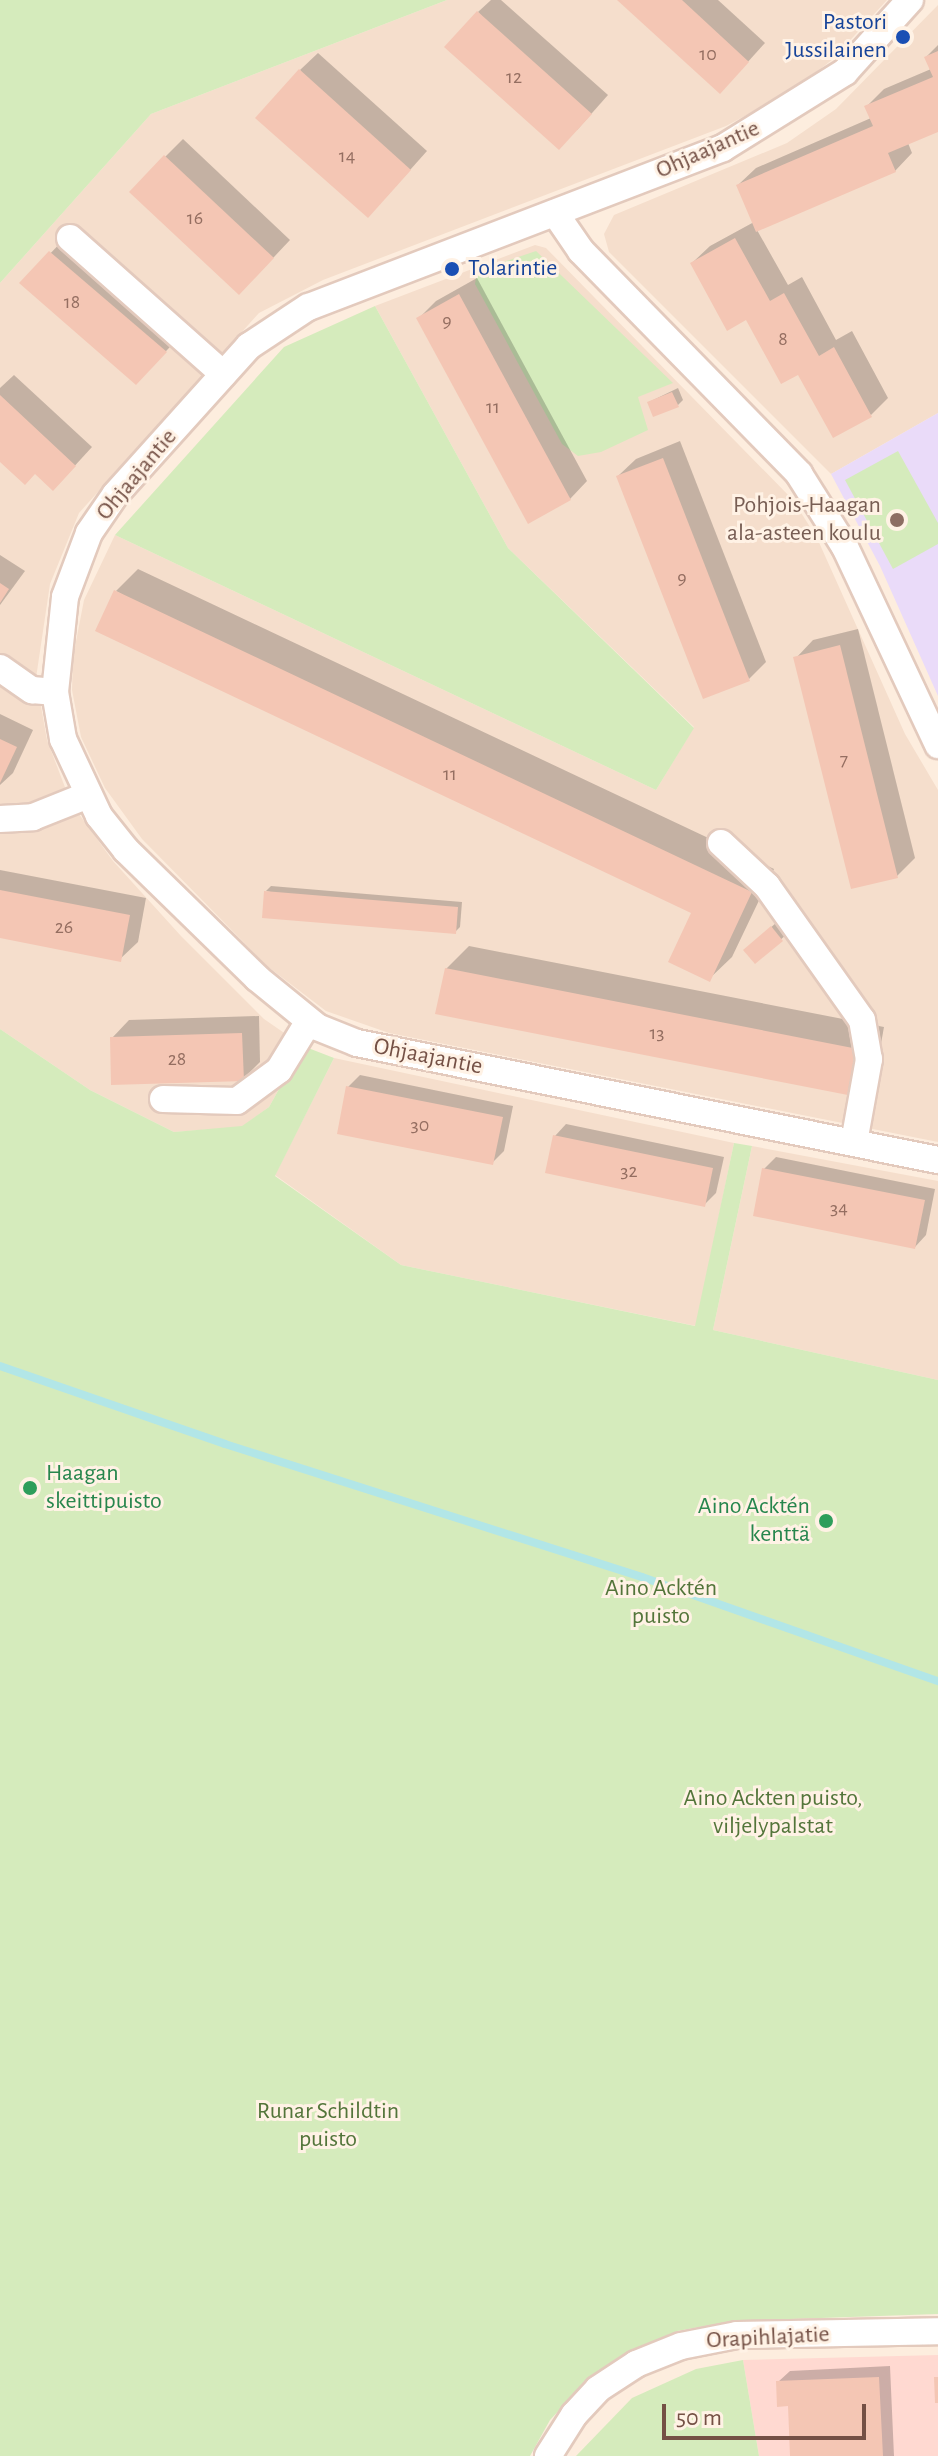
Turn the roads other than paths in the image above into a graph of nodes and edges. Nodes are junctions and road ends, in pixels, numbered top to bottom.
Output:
1 (910, 0) edge
2 (555, 213) junction
3 (70, 238) dead end
4 (223, 374) junction
5 (0, 668) edge
6 (55, 692) junction
7 (938, 745) edge
8 (88, 795) junction
9 (0, 819) edge
10 (721, 843) dead end
11 (309, 1021) junction
12 (163, 1099) dead end
13 (854, 1142) junction
14 (938, 1160) edge
15 (938, 2331) edge
16 (548, 2456) edge

1 - 2 street, Ohjaajantie
2 - 4 street, Ohjaajantie
2 - 7 street
3 - 4 street
4 - 6 street, Ohjaajantie
5 - 6 street
6 - 8 street, Ohjaajantie
8 - 9 street
8 - 11 street, Ohjaajantie
10 - 13 street
11 - 12 street
11 - 13 street, Ohjaajantie
13 - 14 street, Ohjaajantie
15 - 16 street, Orapihlajatie

